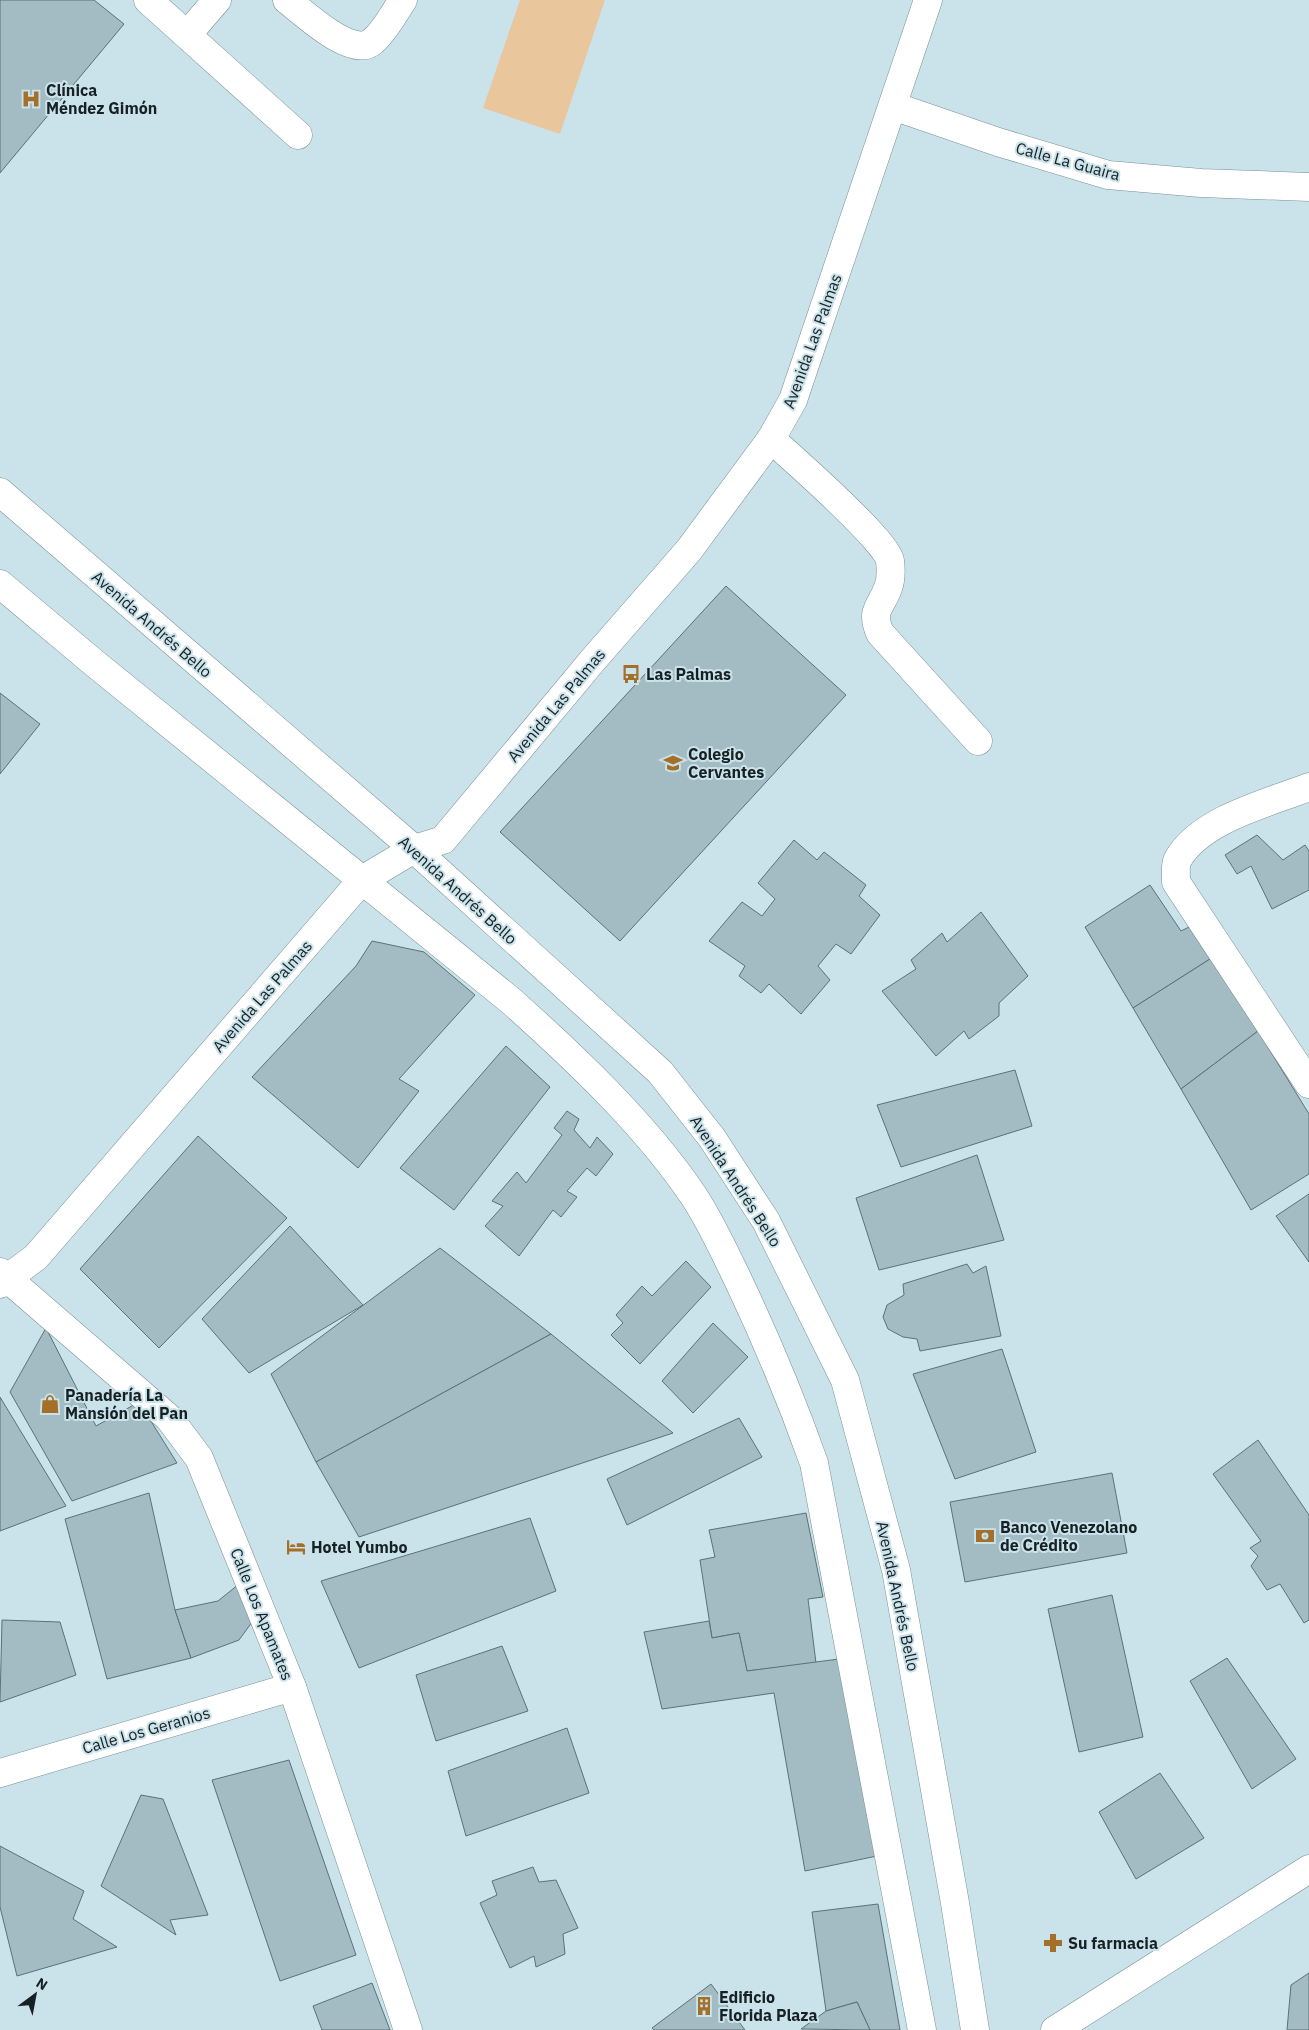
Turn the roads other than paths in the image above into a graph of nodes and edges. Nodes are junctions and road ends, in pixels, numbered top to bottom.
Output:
1 (148, 0) edge
2 (217, 0) edge
3 (287, 0) edge
4 (403, 0) edge
5 (928, 0) edge
6 (187, 35) junction
7 (893, 106) junction
8 (298, 135) dead end
9 (1309, 188) edge
10 (771, 439) junction
11 (0, 492) edge
12 (0, 584) edge
13 (978, 741) dead end
14 (1309, 787) edge
15 (414, 849) junction
16 (362, 880) junction
17 (1309, 1084) edge
18 (3, 1278) edge
19 (292, 1687) junction
20 (0, 1773) edge
21 (1309, 1869) edge
22 (408, 2030) edge
23 (922, 2030) edge
24 (975, 2030) edge
25 (1055, 2030) edge

1 - 6 street
2 - 6 street
3 - 4 street
5 - 7 street, Avenida Las Palmas
6 - 8 street
7 - 9 street, Calle La Guaira
7 - 10 street, Avenida Las Palmas
10 - 13 street
10 - 15 street, Avenida Las Palmas
11 - 15 street, Avenida Andrés Bello
12 - 16 street
14 - 17 street
15 - 16 street, Avenida Las Palmas
15 - 24 street, Avenida Andrés Bello
16 - 18 street, Avenida Las Palmas
16 - 23 street
18 - 19 street, Calle Los Apamates
19 - 20 street, Calle Los Geranios
19 - 22 street, Calle Los Apamates
21 - 25 street

